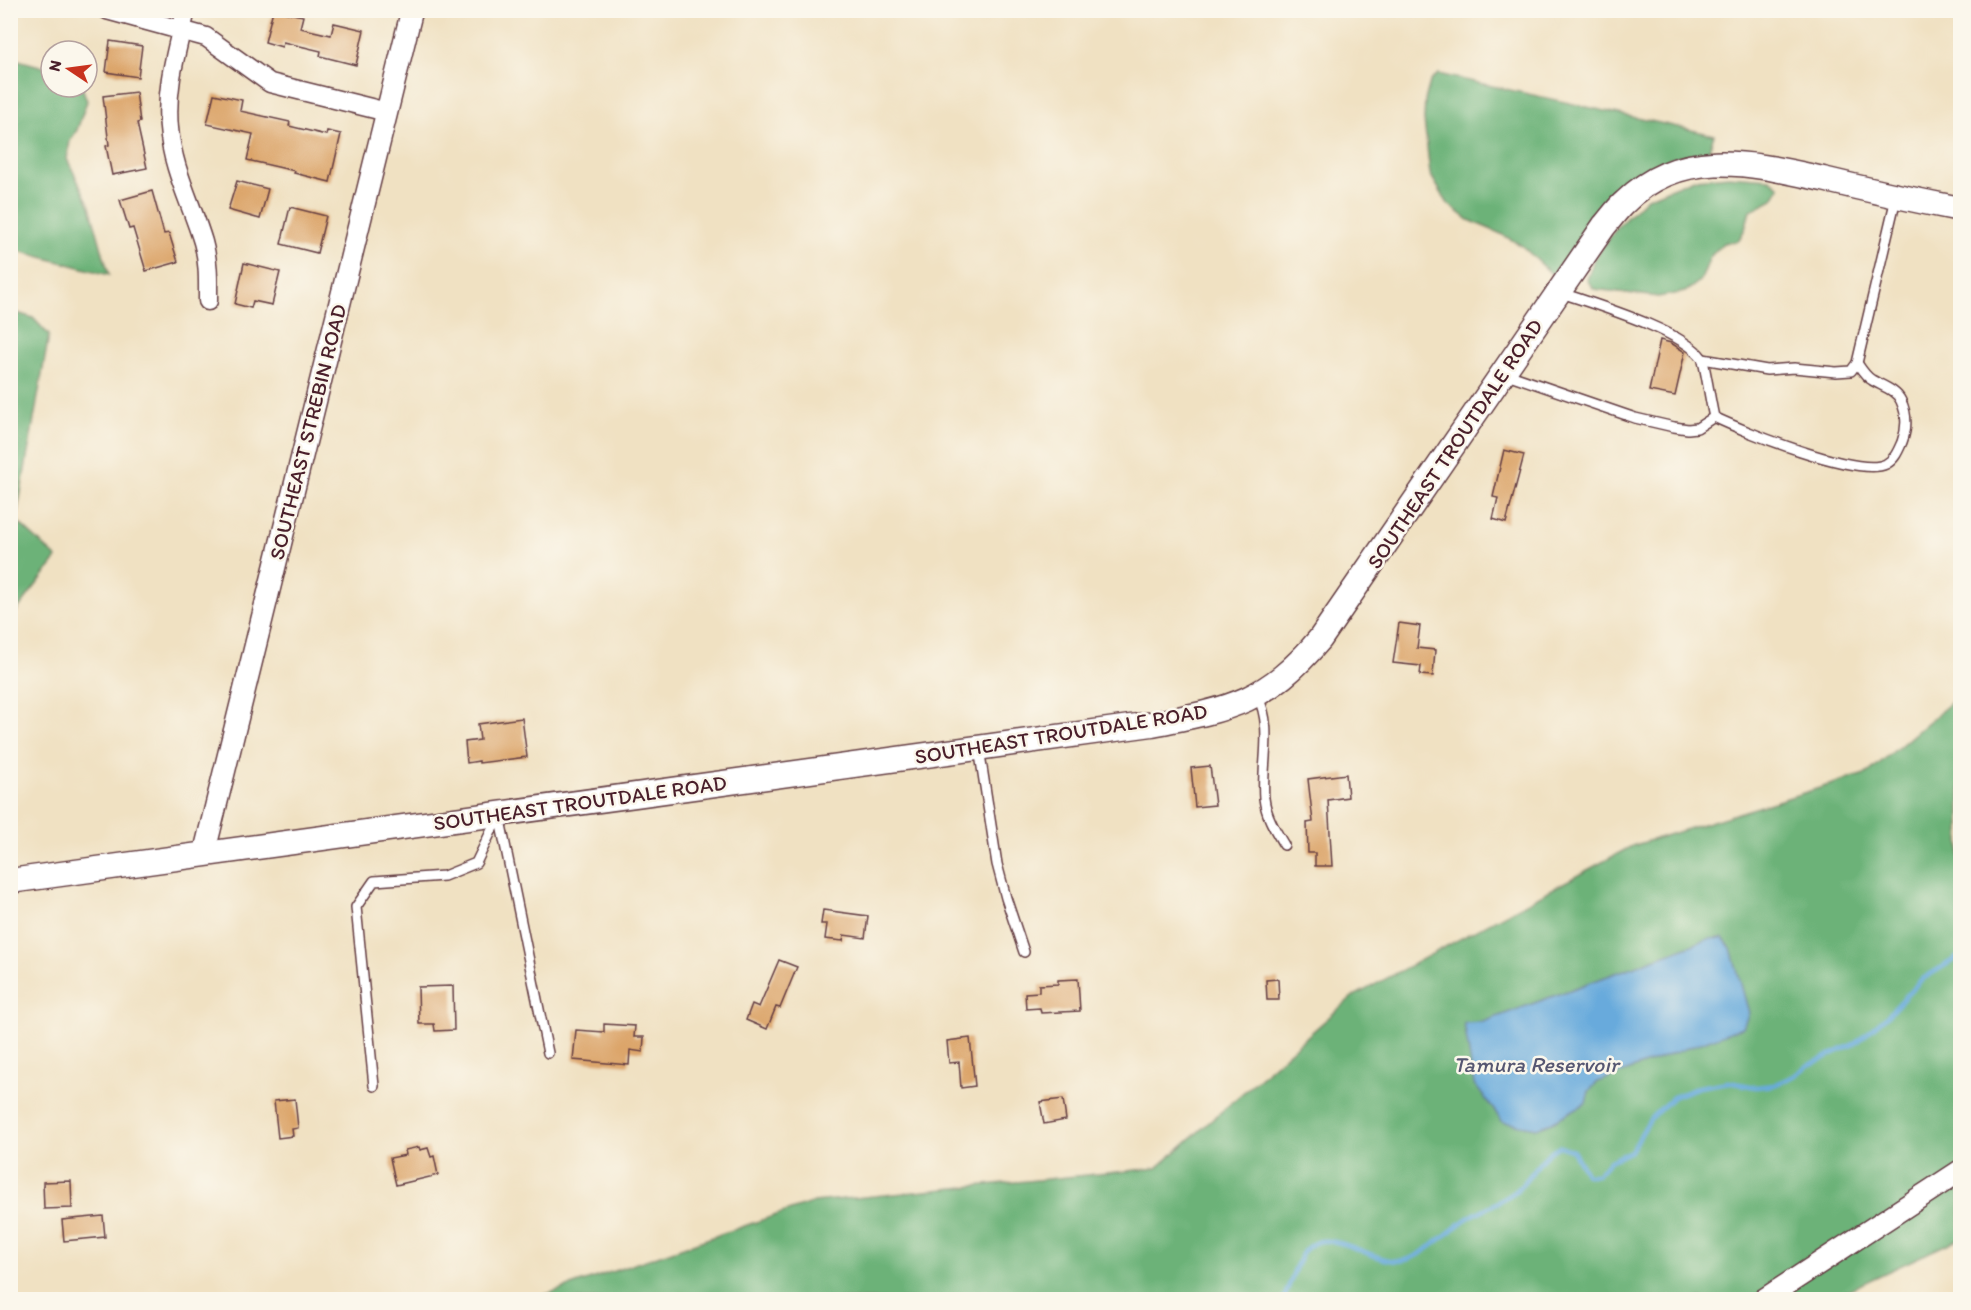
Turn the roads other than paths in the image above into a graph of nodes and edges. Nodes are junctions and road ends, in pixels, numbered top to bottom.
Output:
1 (107, 10) edge
2 (186, 10) edge
3 (412, 10) edge
4 (182, 30) junction
5 (387, 112) junction
6 (1897, 196) junction
7 (1960, 209) edge
8 (1559, 292) junction
9 (208, 302) dead end
10 (1703, 359) junction
11 (1857, 363) junction
12 (1504, 373) junction
13 (1714, 417) junction
14 (1257, 695) junction
15 (979, 748) junction
16 (499, 814) junction
17 (1284, 845) dead end
18 (204, 854) junction
19 (10, 881) edge
20 (1024, 952) dead end
21 (548, 1053) dead end
22 (374, 1086) dead end
23 (1960, 1171) edge
24 (1762, 1299) edge

1 - 4 street
2 - 4 street
3 - 5 street, SOUTHEAST STREBIN ROAD
4 - 5 street
4 - 9 street
5 - 18 street, SOUTHEAST STREBIN ROAD
6 - 7 main road, SOUTHEAST TROUTDALE ROAD
6 - 8 main road, SOUTHEAST TROUTDALE ROAD
6 - 11 lane
8 - 10 lane
8 - 12 main road, SOUTHEAST TROUTDALE ROAD
10 - 11 lane
10 - 13 lane
11 - 13 lane
12 - 13 lane
12 - 14 main road, SOUTHEAST TROUTDALE ROAD
14 - 15 main road, SOUTHEAST TROUTDALE ROAD
14 - 17 lane
15 - 16 main road, SOUTHEAST TROUTDALE ROAD
15 - 20 lane
16 - 18 main road, SOUTHEAST TROUTDALE ROAD
16 - 21 lane
16 - 22 lane
18 - 19 main road, SOUTHEAST TROUTDALE ROAD
23 - 24 street

